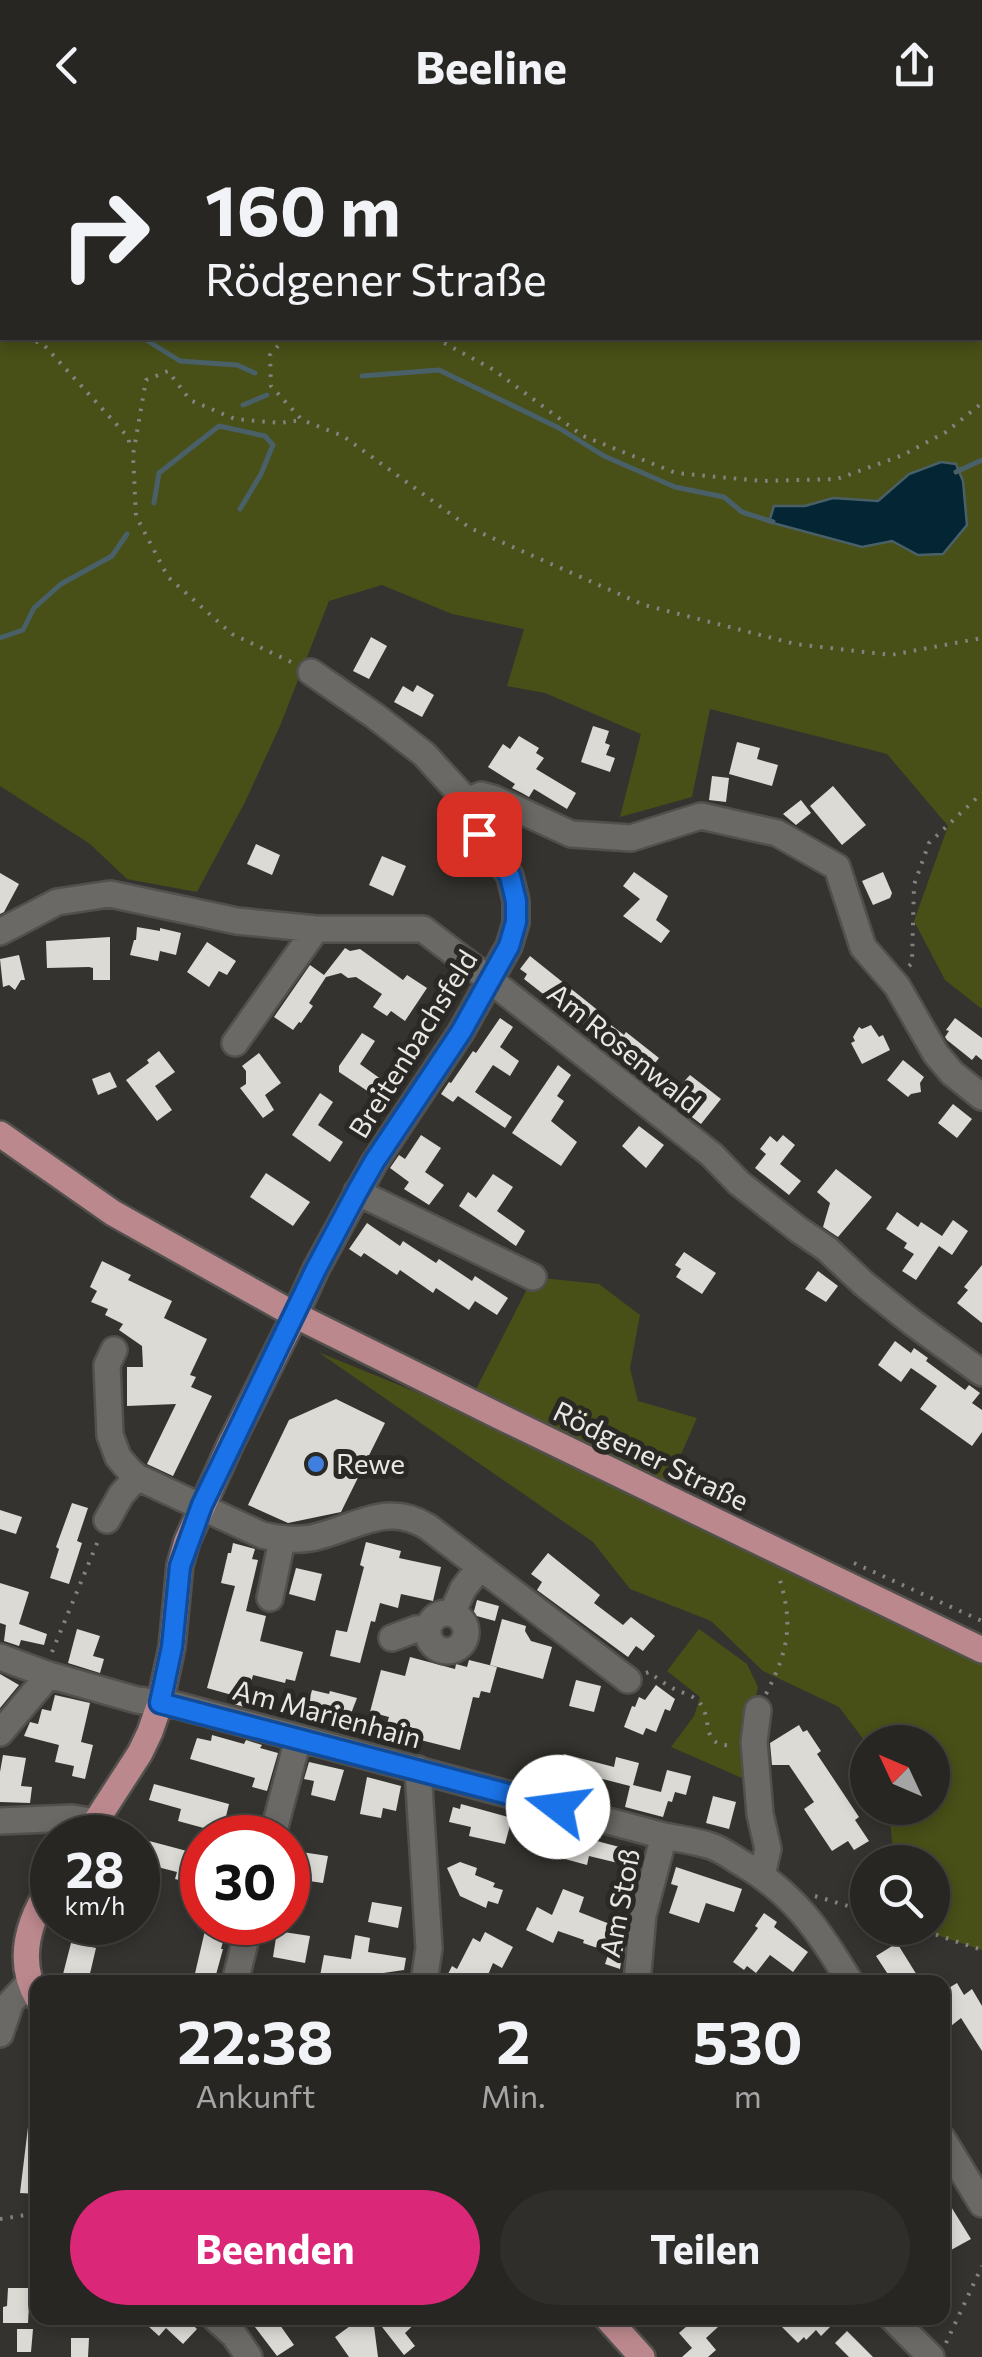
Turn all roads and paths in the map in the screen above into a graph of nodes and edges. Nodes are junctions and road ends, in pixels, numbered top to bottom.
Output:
1 (32, 340) edge
2 (284, 340) edge
3 (439, 340) edge
4 (982, 403) edge
5 (302, 420) junction
6 (132, 454) junction
7 (982, 638) edge
8 (311, 672) joint
9 (982, 792) edge
10 (467, 802) junction
11 (316, 929) junction
12 (1, 931) edge
13 (490, 980) junction
14 (895, 984) junction
15 (235, 1042) dead end
16 (982, 1097) edge
17 (0, 1134) edge
18 (357, 1192) junction
19 (533, 1276) dead end
20 (295, 1315) junction
21 (114, 1350) dead end
22 (982, 1373) edge
23 (137, 1477) junction
24 (202, 1505) junction
25 (106, 1520) joint
26 (282, 1540) junction
27 (776, 1550) junction
28 (480, 1567) junction
29 (270, 1598) dead end
30 (452, 1612) junction
31 (428, 1628) junction
32 (392, 1638) dead end
33 (982, 1650) edge
34 (0, 1657) edge
35 (49, 1675) junction
36 (628, 1680) joint
37 (160, 1703) junction
38 (758, 1710) joint
39 (0, 1733) edge
40 (298, 1739) junction
41 (754, 1742) junction
42 (418, 1769) junction
43 (100, 1815) edge
44 (278, 1815) edge
45 (30, 1820) edge
46 (0, 1822) edge
47 (664, 1836) junction
48 (762, 1876) junction
49 (784, 1892) junction
50 (850, 1907) edge
51 (30, 1930) edge
52 (950, 1939) edge
53 (244, 1945) edge
54 (982, 1950) edge
55 (237, 1975) edge
56 (425, 1975) edge
57 (638, 1975) edge
58 (846, 1975) edge
59 (30, 1978) edge
60 (30, 1993) edge
61 (0, 2034) edge
62 (950, 2151) edge
63 (982, 2204) edge
64 (30, 2213) edge
65 (0, 2219) edge
66 (982, 2266) edge
67 (223, 2325) edge
68 (613, 2325) edge
69 (902, 2325) edge
70 (938, 2351) edge
71 (249, 2357) edge
72 (642, 2357) edge

1 - 6 path
2 - 5 path
3 - 4 path
5 - 6 path
5 - 7 path
6 - 8 path
8 - 10 street, Breitenbachsfeld
9 - 14 path
10 - 13 street, Breitenbachsfeld
10 - 14 street
11 - 12 street, Am Rosenwald
11 - 13 street, Am Rosenwald
11 - 15 street
13 - 18 street, Breitenbachsfeld
13 - 22 street, Am Rosenwald
14 - 16 street
17 - 20 main road, Rödgener Straße
18 - 19 street
18 - 20 street, Breitenbachsfeld
20 - 24 main road
20 - 27 main road, Rödgener Straße
21 - 23 street
23 - 24 street
23 - 25 street
24 - 26 street
24 - 37 main road
25 - 35 path
26 - 28 street
26 - 29 street
27 - 33 main road, Rödgener Straße
27 - 38 path
28 - 30 street
28 - 36 street
30 - 31 street
30 - 31 street
31 - 32 street
34 - 35 street, Am Marienhain
35 - 37 street, Am Marienhain
35 - 39 street
36 - 41 path
37 - 40 street, Am Marienhain
37 - 43 main road
38 - 41 street
40 - 42 street, Am Marienhain
40 - 44 street
41 - 48 street
42 - 47 street, Am Marienhain
42 - 56 street
45 - 46 street
47 - 48 street, Am Marienhain
47 - 57 street, Am Stoß
48 - 49 street, Am Marienhain
49 - 50 path
49 - 58 street, Am Marienhain
51 - 59 main road
52 - 54 path
53 - 55 street
60 - 61 street
62 - 63 street
64 - 65 path
66 - 70 path
67 - 71 street
68 - 72 main road
69 - 70 street

